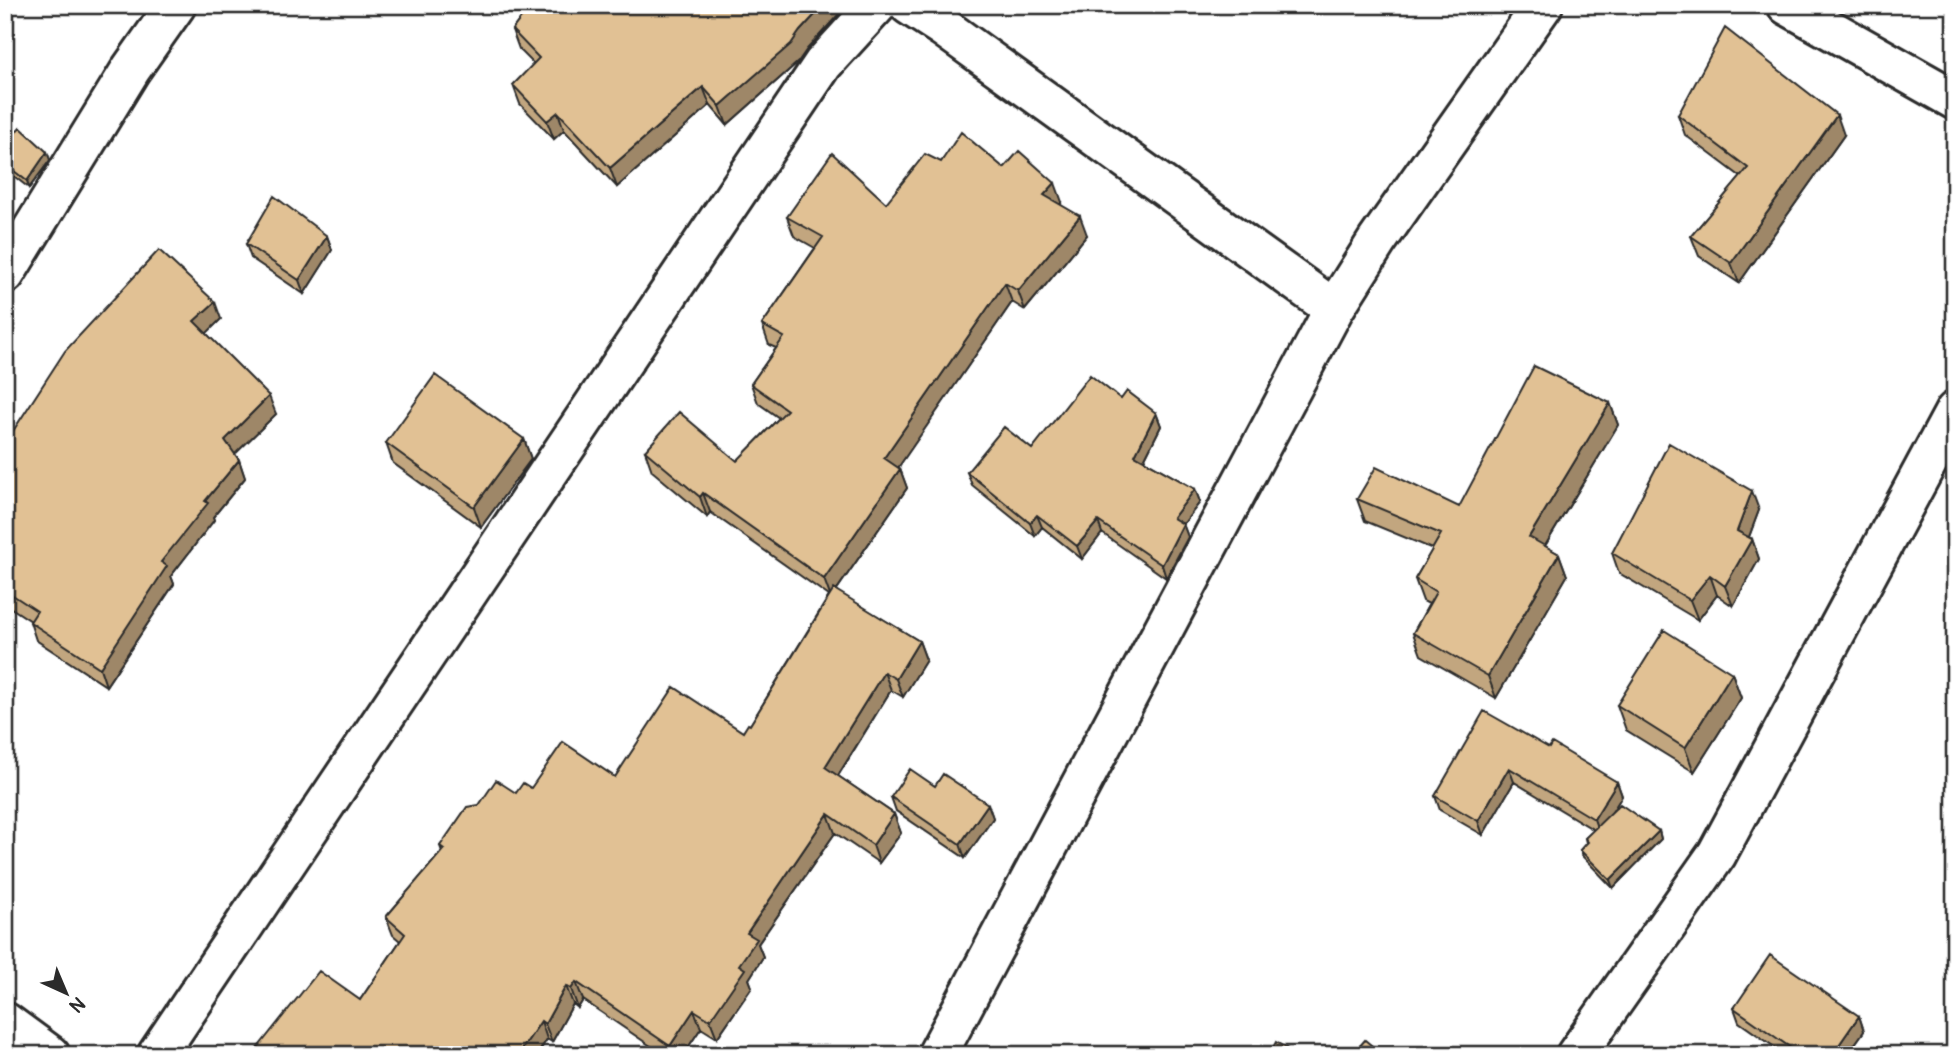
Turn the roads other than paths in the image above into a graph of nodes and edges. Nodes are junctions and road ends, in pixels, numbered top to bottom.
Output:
1 (176, 5) edge
2 (877, 5) edge
3 (909, 5) edge
4 (1543, 5) edge
5 (1787, 5) edge
6 (1955, 100) edge
7 (5, 274) edge
8 (1334, 309) junction
9 (1955, 411) edge
10 (5, 1022) edge
11 (50, 1055) edge
12 (156, 1055) edge
13 (937, 1055) edge
14 (1576, 1055) edge

1 - 7 street
2 - 12 street
3 - 8 street
4 - 8 street
5 - 6 street
8 - 13 street
9 - 14 street
10 - 11 street

